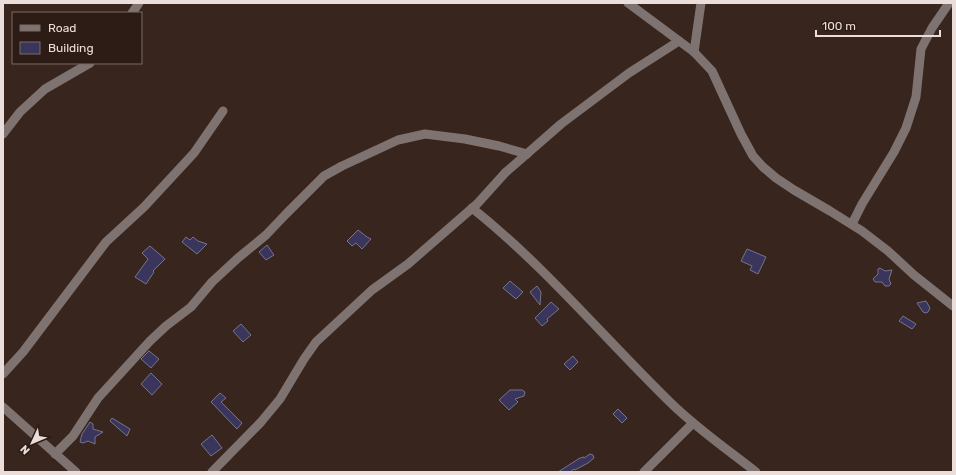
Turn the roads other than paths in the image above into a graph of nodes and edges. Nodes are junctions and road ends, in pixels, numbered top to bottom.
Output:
1 (139, 3) edge
2 (628, 3) edge
3 (701, 3) edge
4 (949, 3) edge
5 (133, 12) edge
6 (679, 41) junction
7 (694, 52) junction
8 (88, 64) edge
9 (223, 111) dead end
10 (3, 134) edge
11 (527, 154) junction
12 (472, 208) junction
13 (852, 224) junction
14 (953, 306) edge
15 (3, 374) edge
16 (3, 408) edge
17 (693, 423) junction
18 (55, 454) junction
19 (76, 472) edge
20 (212, 472) edge
21 (644, 472) edge
22 (756, 472) edge

1 - 5 street
2 - 6 street
3 - 7 street
4 - 13 street
6 - 7 street
6 - 11 street
7 - 13 street
8 - 10 street
9 - 15 street
11 - 12 street
11 - 18 street
12 - 17 street
12 - 20 street
13 - 14 street
16 - 18 street
17 - 21 street
17 - 22 street
18 - 19 street

